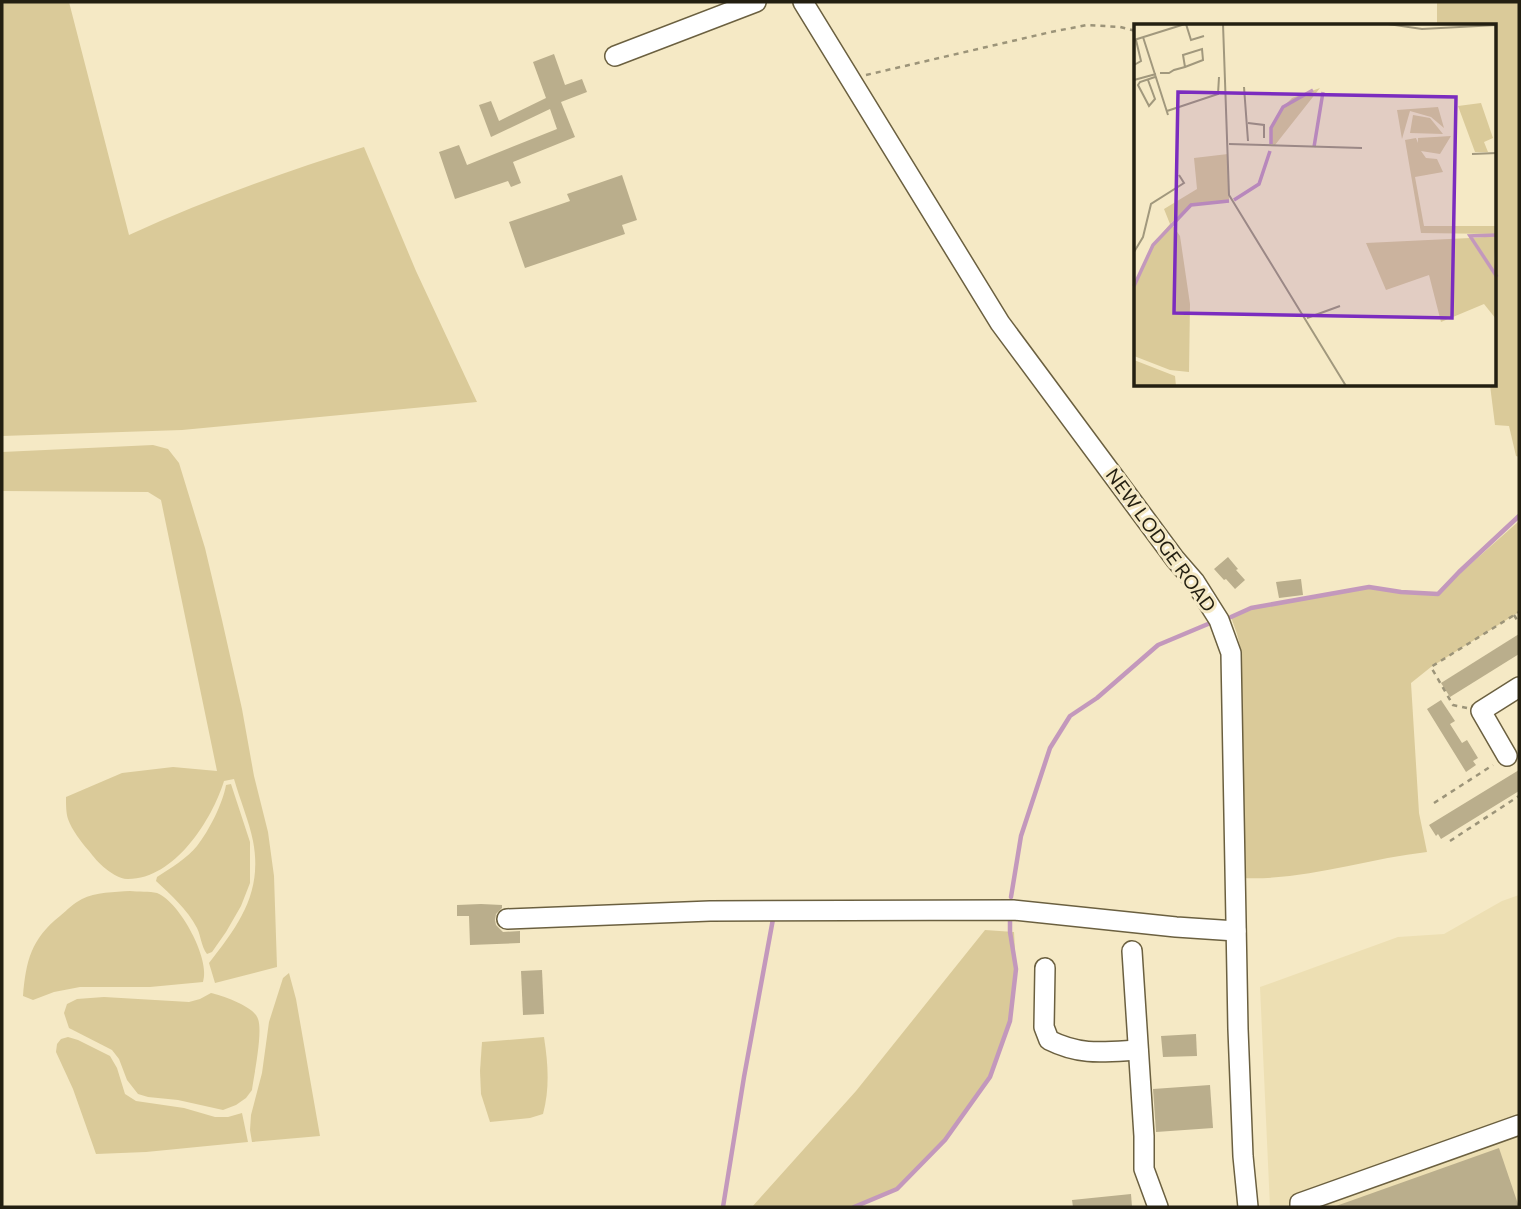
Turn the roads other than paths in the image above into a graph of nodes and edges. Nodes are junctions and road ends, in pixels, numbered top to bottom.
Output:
1 (756, 2) edge
2 (803, 2) edge
3 (615, 56) dead end
4 (1519, 687) edge
5 (1507, 756) road end
6 (507, 919) dead end
7 (1236, 932) junction
8 (1132, 950) dead end
9 (1045, 968) dead end
10 (1138, 1050) junction
11 (1519, 1125) edge
12 (1158, 1207) edge
13 (1248, 1207) edge
14 (1300, 1207) edge

1 - 3 street
2 - 7 street, NEW LODGE ROAD
4 - 5 street
6 - 7 street
7 - 13 street, NEW LODGE ROAD
8 - 10 street
9 - 10 street
10 - 12 street
11 - 14 street

